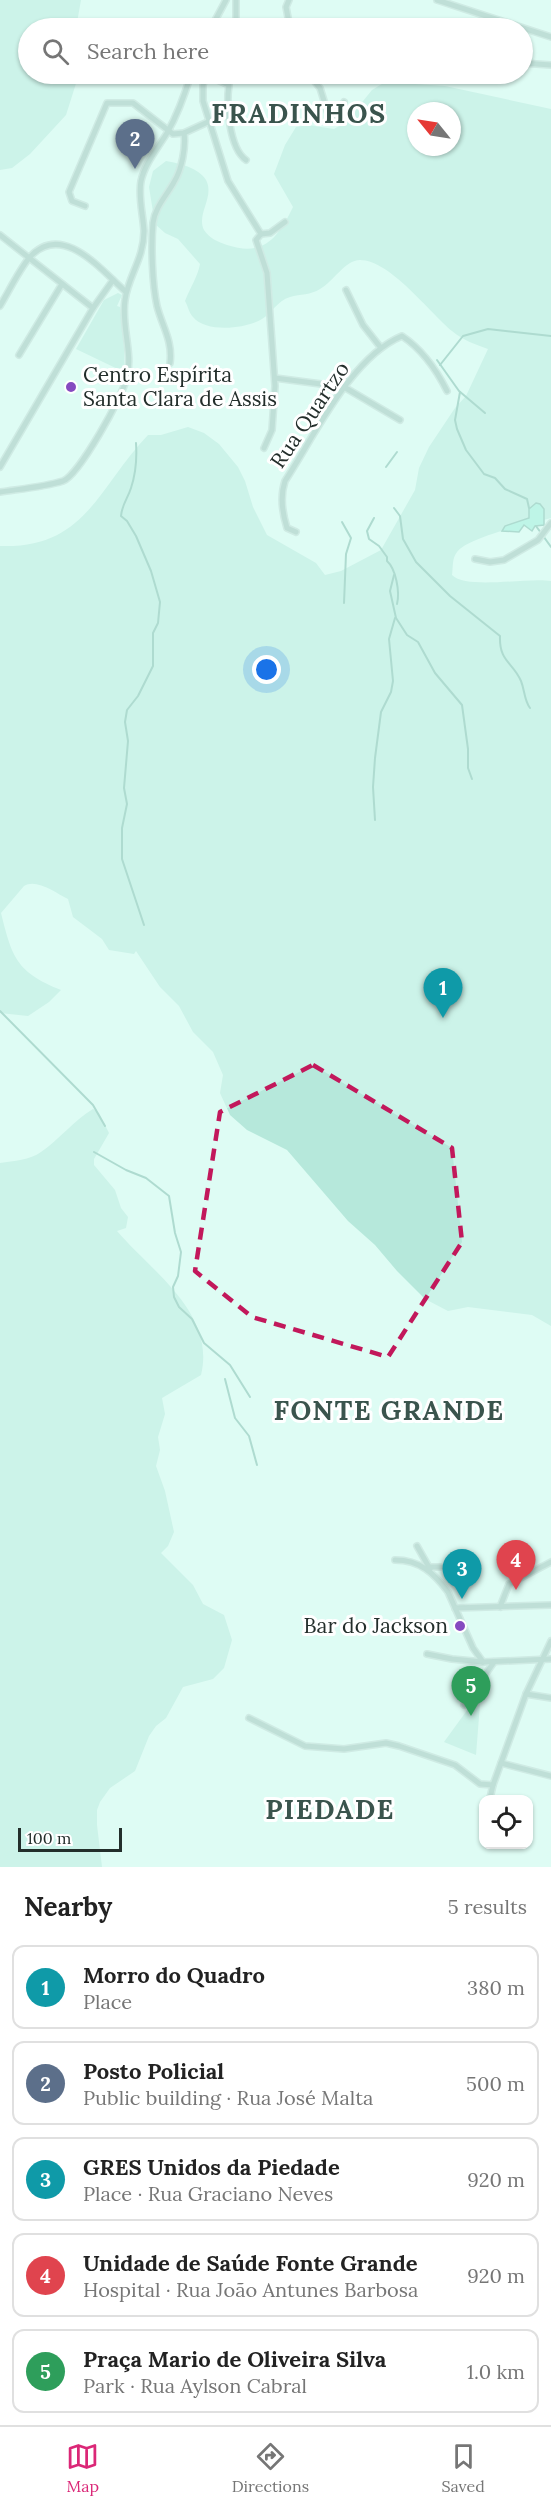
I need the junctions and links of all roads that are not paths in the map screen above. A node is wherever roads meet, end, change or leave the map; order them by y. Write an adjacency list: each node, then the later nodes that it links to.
1 (226, 0): 5 (street)
2 (236, 0): 6 (street)
3 (289, 0): 7 (street)
4 (437, 0): 8 (street)
5 (217, 18)
6 (236, 18)
7 (288, 18)
8 (492, 18)
9 (533, 31): 10 (street)
10 (551, 37)
11 (533, 64): 12 (street)
12 (551, 65)
13 (188, 84): 19 (street)
14 (202, 84): 18 (street)
15 (228, 84): 21 (street)
16 (317, 84): 17 (street)
17 (344, 102)
18 (210, 121): 20 (street); 24 (street)
19 (168, 132): 20 (street); 22 (street); 30 (street)
20 (184, 133): 35 (street)
21 (246, 160)
22 (85, 206)
23 (285, 222): 24 (street)
24 (261, 234): 36 (street)
25 (1, 237): 26 (street)
26 (30, 258): 27 (street); 28 (street); 31 (street)
27 (113, 280): 30 (street); 32 (street)
28 (63, 284): 32 (street); 34 (street)
29 (346, 290): 33 (street)
30 (126, 292): 42 (street)
31 (0, 306)
32 (93, 309): 41 (street)
33 (381, 348): 37 (street, Rua Quartzo); 38 (street)
34 (19, 355)
35 (170, 363)
36 (275, 378): 37 (street); 40 (street)
37 (344, 387): 39 (street); 44 (street, Rua Quartzo)
38 (447, 391)
39 (400, 420)
40 (264, 448)
41 (0, 468)
42 (0, 492)
43 (551, 523): 45 (street)
44 (296, 532)
45 (476, 559)
46 (417, 1546): 50 (street)
47 (395, 1560): 50 (street)
48 (551, 1562): 52 (street)
49 (440, 1566): 50 (street)
50 (430, 1569): 53 (street)
51 (551, 1605): 52 (street)
52 (500, 1607): 53 (street)
53 (455, 1608): 58 (street)
54 (551, 1641): 56 (street)
55 (427, 1654): 58 (street)
56 (542, 1659): 57 (street); 59 (street); 60 (street)
57 (551, 1659)
58 (483, 1662): 59 (street)
59 (494, 1662): 62 (street)
60 (526, 1694): 61 (street); 64 (street)
61 (551, 1698)
62 (464, 1705)
63 (249, 1718): 66 (street)
64 (501, 1763): 65 (street); 66 (street)
65 (551, 1776)
66 (490, 1785): 67 (street)
67 (490, 1795)

